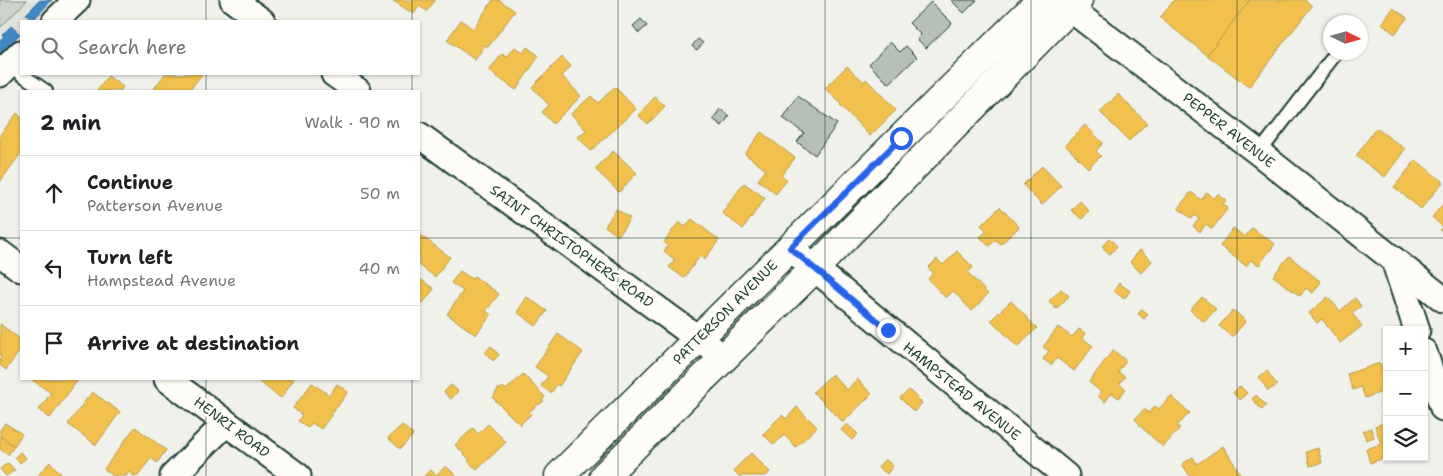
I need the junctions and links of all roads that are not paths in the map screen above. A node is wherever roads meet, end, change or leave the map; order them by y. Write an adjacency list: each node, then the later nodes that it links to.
1 (77, 0): 5 (street)
2 (233, 0): 6 (street)
3 (1041, 0): 14 (main road, PATTERSON AVENUE)
4 (1071, 3): 13 (street, PEPPER AVENUE); 18 (main road)
5 (56, 20)
6 (261, 20)
7 (1331, 60): 13 (lane)
8 (24, 75): 10 (lane)
9 (335, 75): 11 (street)
10 (45, 90)
11 (357, 90)
12 (420, 136): 21 (street, SAINT CHRISTOPHERS ROAD)
13 (1259, 153): 16 (street, PEPPER AVENUE)
14 (790, 248): 18 (street, HAMPSTEAD AVENUE); 21 (main road, PATTERSON AVENUE)
15 (0, 253): 17 (street)
16 (1394, 260): 19 (street, PEPPER AVENUE); 20 (street)
17 (20, 268)
18 (814, 269): 22 (main road); 31 (street, HAMPSTEAD AVENUE)
19 (1443, 299)
20 (1416, 326)
21 (699, 338): 22 (street, SAINT CHRISTOPHERS ROAD); 29 (main road, PATTERSON AVENUE)
22 (725, 358): 30 (main road)
23 (1428, 364): 25 (street)
24 (168, 380): 26 (street, HENRI ROAD)
25 (1443, 408)
26 (226, 423): 27 (street); 28 (street, HENRI ROAD)
27 (173, 476)
28 (298, 476)
29 (559, 476)
30 (604, 476)
31 (1066, 476)

